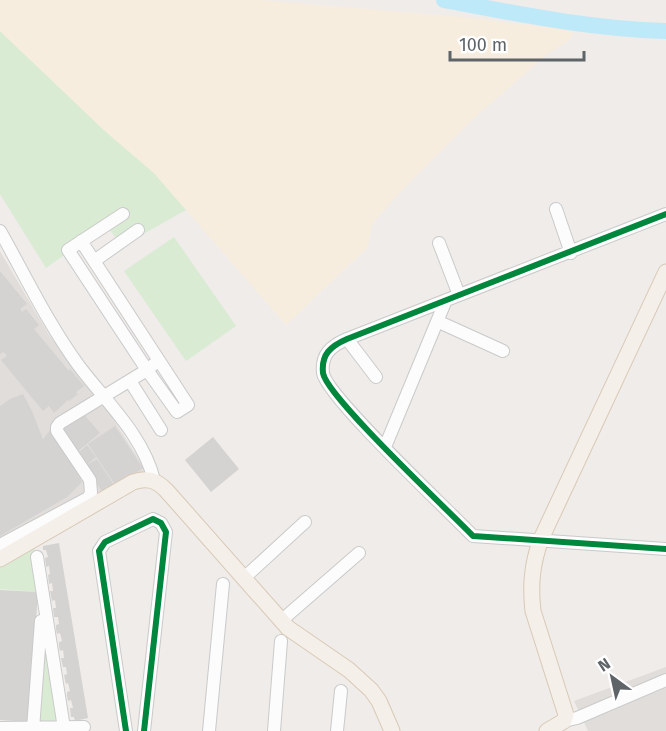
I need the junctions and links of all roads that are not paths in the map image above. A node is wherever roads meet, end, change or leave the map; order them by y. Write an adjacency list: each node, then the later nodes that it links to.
1 (556, 209): 8 (street)
2 (123, 214): 6 (street)
3 (666, 214): 8 (street)
4 (138, 230): 9 (street)
5 (0, 231): 22 (street)
6 (81, 241): 9 (street); 13 (street)
7 (439, 243): 12 (street)
8 (571, 253): 12 (street)
9 (94, 261): 11 (street)
10 (666, 272): 27 (main road)
11 (112, 288): 13 (street); 18 (street)
12 (459, 295): 14 (street)
13 (100, 297): 19 (street)
14 (446, 300): 15 (street); 16 (street)
15 (439, 322): 17 (street); 24 (street)
16 (347, 339): 20 (street); 24 (street)
17 (503, 351)
18 (159, 361): 19 (street); 19 (street)
19 (147, 370): 21 (street)
20 (376, 377)
21 (130, 381): 22 (street); 23 (street)
22 (105, 396): 25 (street); 28 (street)
23 (161, 430)
24 (385, 447): 27 (street)
25 (154, 480): 32 (main road); 33 (main road)
26 (305, 522): 33 (street)
27 (541, 540): 29 (street); 40 (main road)
28 (0, 545)
29 (666, 549)
30 (359, 553): 36 (street)
31 (37, 557): 35 (street)
32 (0, 559)
33 (244, 578): 36 (main road)
34 (223, 584): 47 (street)
35 (42, 599): 43 (street); 44 (street)
36 (282, 620): 50 (main road)
37 (281, 641): 48 (street)
38 (666, 682): 40 (street)
39 (341, 691): 49 (street)
40 (564, 721): 51 (main road)
41 (84, 727): 43 (street)
42 (0, 728): 44 (street)
43 (64, 728): 44 (street)
44 (33, 729)
45 (126, 731): 46 (street)
46 (144, 731)
47 (209, 731)
48 (274, 731)
49 (337, 731)
50 (392, 731)
51 (547, 731)

